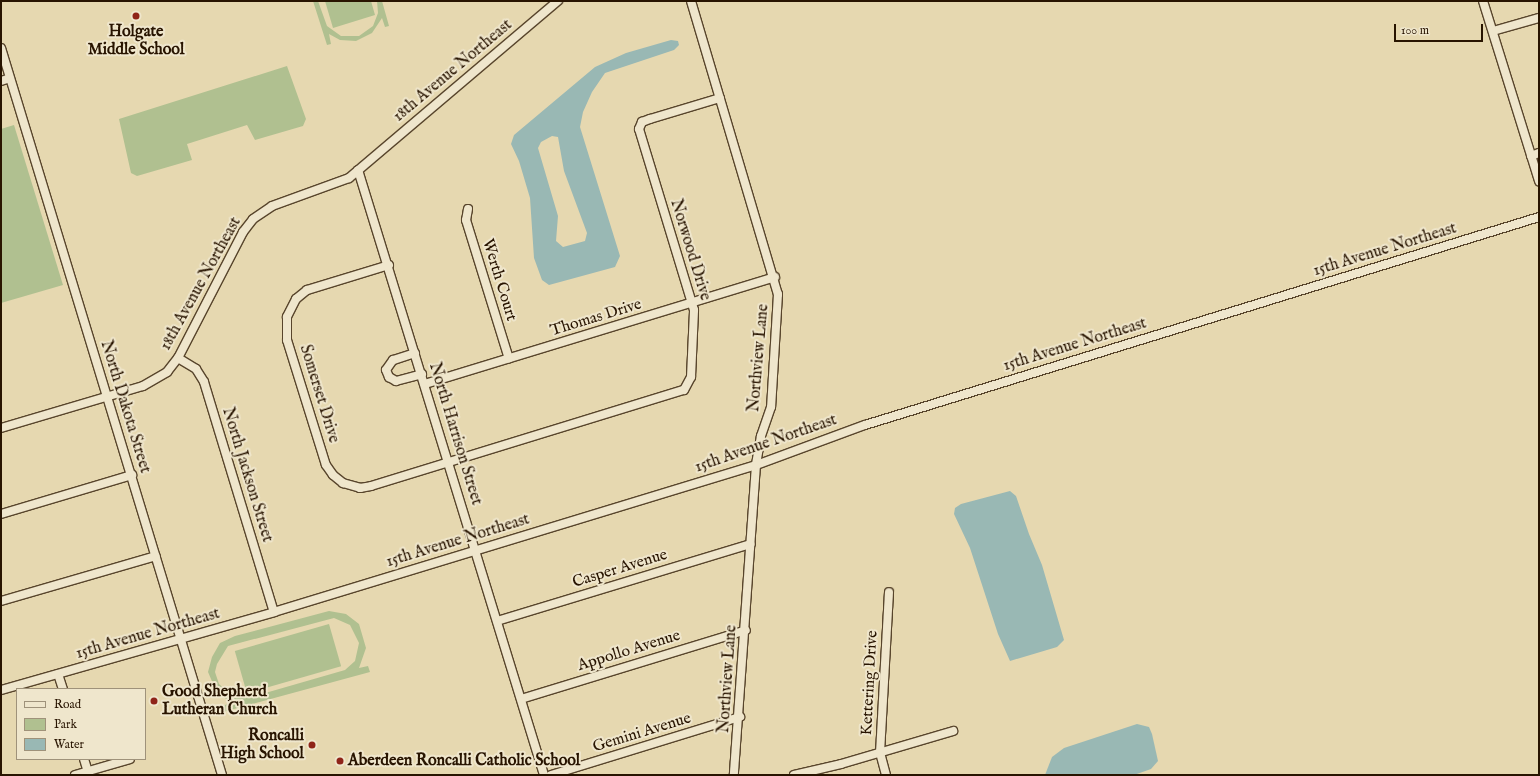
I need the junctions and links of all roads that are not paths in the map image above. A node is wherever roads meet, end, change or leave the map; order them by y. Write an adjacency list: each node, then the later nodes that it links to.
1 (558, 1): 11 (street, 18th Avenue Northeast)
2 (690, 1): 9 (street, Northview Lane)
3 (1484, 1): 5 (street)
4 (1539, 18): 5 (street)
5 (1493, 32): 10 (street)
6 (1, 48): 7 (street, North Dakota Street)
7 (10, 78): 8 (street); 23 (street, North Dakota Street)
8 (1, 81)
9 (720, 98): 16 (street, Northview Lane); 17 (street, Norwood Drive)
10 (1535, 154): 12 (street)
11 (358, 170): 15 (street, North Harrison Street); 19 (street, 18th Avenue Northeast)
12 (1539, 181)
13 (468, 208): 20 (street, Werth Court)
14 (1539, 217): 26 (street, 15th Avenue Northeast)
15 (389, 265): 18 (street, North Harrison Street); 25 (street, Somerset Drive)
16 (775, 277): 17 (street, Thomas Drive); 26 (street, Northview Lane)
17 (692, 303): 20 (street, Thomas Drive); 25 (street, Norwood Drive)
18 (415, 353): 21 (street, North Harrison Street); 21 (street)
19 (178, 358): 23 (street, 18th Avenue Northeast); 34 (street, North Jackson Street)
20 (509, 359): 22 (street, Thomas Drive)
21 (422, 374): 22 (street, North Harrison Street)
22 (425, 384): 25 (street, North Harrison Street)
23 (107, 397): 24 (street, 18th Avenue Northeast); 27 (street, North Dakota Street)
24 (1, 428)
25 (449, 463): 30 (street, North Harrison Street)
26 (756, 465): 29 (street, Northview Lane); 30 (street, 15th Avenue Northeast)
27 (132, 475): 28 (street); 31 (street, North Dakota Street)
28 (1, 514)
29 (751, 544): 35 (street, Casper Avenue); 36 (street, Northview Lane)
30 (476, 550): 34 (street, 15th Avenue Northeast); 35 (street, North Harrison Street)
31 (156, 556): 33 (street); 37 (street, North Dakota Street)
32 (889, 592): 44 (street, Kettering Drive)
33 (1, 601)
34 (274, 612): 37 (street, 15th Avenue Northeast)
35 (497, 621): 41 (street, North Harrison Street)
36 (746, 630): 41 (street, Appollo Avenue); 42 (street, Northview Lane)
37 (181, 639): 38 (street, 15th Avenue Northeast); 49 (street, North Dakota Street)
38 (58, 674): 39 (street); 40 (street, 15th Avenue Northeast)
39 (63, 688)
40 (1, 690)
41 (521, 699): 50 (street, North Harrison Street)
42 (740, 717): 51 (street, Gemini Avenue); 52 (street, Northview Lane)
43 (953, 731): 44 (street)
44 (880, 754): 53 (street); 54 (street, Kettering Drive)
45 (84, 760): 47 (street)
46 (127, 760): 47 (street)
47 (88, 773): 48 (street)
48 (75, 775)
49 (222, 775)
50 (544, 775)
51 (551, 775)
52 (734, 775)
53 (794, 775)
54 (886, 775)

